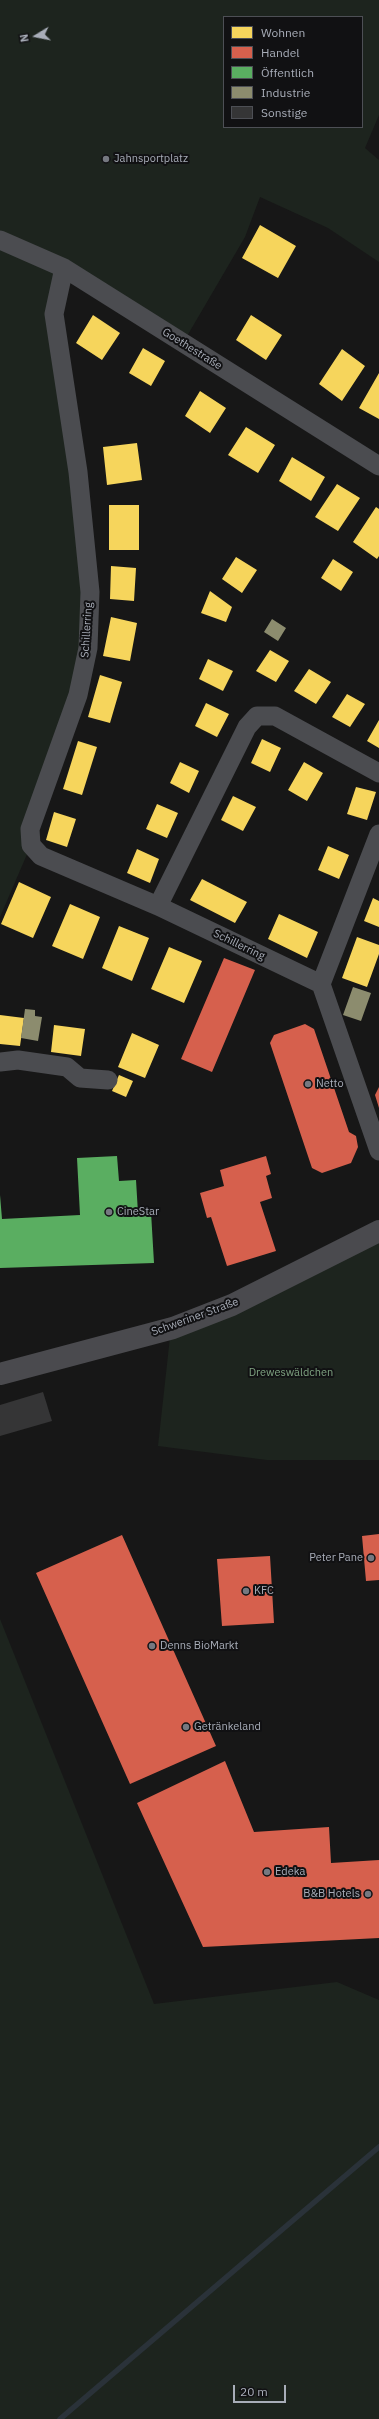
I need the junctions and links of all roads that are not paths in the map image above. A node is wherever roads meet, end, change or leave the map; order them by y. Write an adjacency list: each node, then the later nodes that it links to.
1 (0, 240): 2 (street, Goethestraße)
2 (64, 268): 3 (street, Goethestraße); 6 (street, Schillerring)
3 (379, 466)
4 (379, 773): 6 (street)
5 (379, 834): 7 (street)
6 (158, 906): 7 (street, Schillerring)
7 (321, 984): 10 (street)
8 (0, 1062): 9 (street)
9 (108, 1080)
10 (379, 1150)
11 (379, 1231): 12 (main road, Schweriner Straße)
12 (0, 1374)

